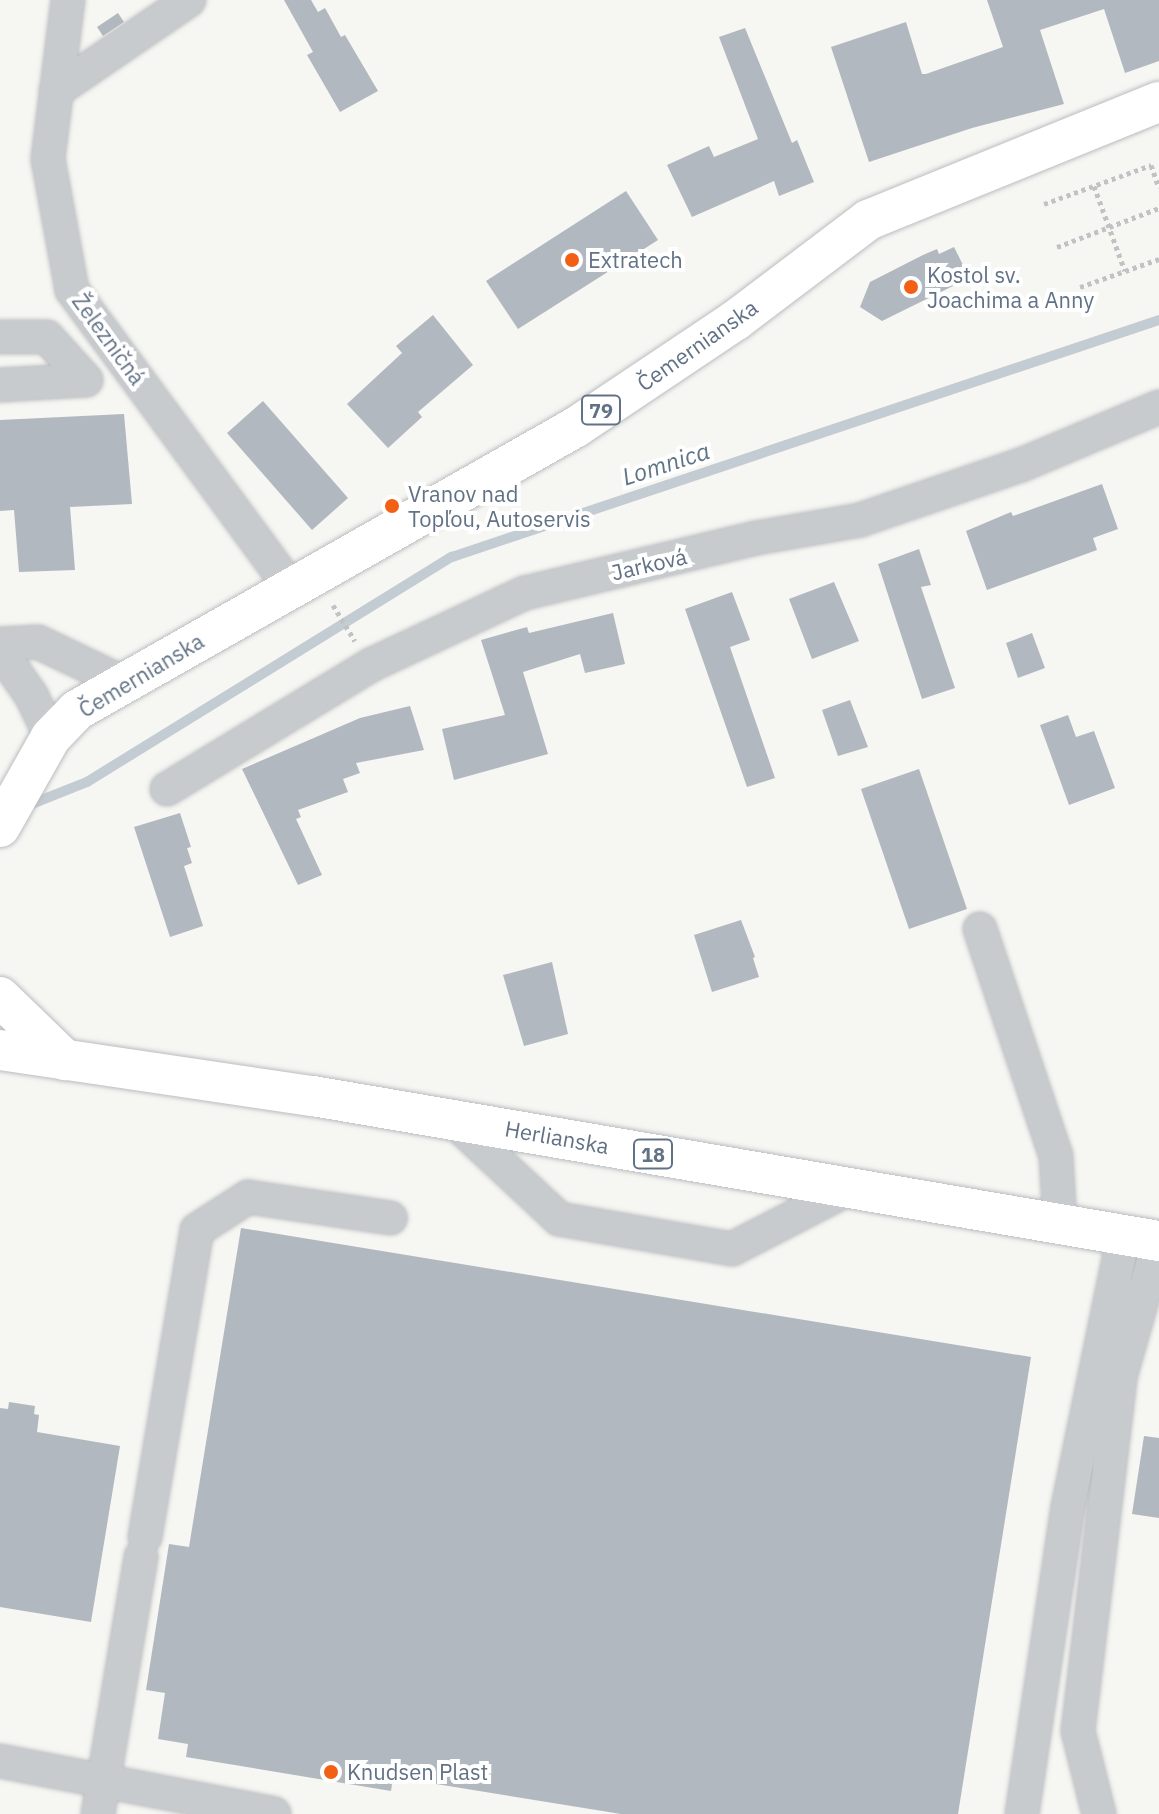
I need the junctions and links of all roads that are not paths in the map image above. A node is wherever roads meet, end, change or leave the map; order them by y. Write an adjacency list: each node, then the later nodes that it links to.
1 (68, 0): 3 (street, Železničná)
2 (189, 0): 3 (street)
3 (56, 91): 8 (street, Železničná)
4 (1159, 102): 8 (main road, Čemernianska / 79)
5 (0, 337): 6 (street)
6 (0, 385)
7 (1159, 407): 13 (street, Jarková)
8 (290, 587): 11 (main road, Čemernianska / 79)
9 (0, 644): 11 (street)
10 (0, 660): 12 (street)
11 (124, 683): 12 (main road, Čemernianska / 79)
12 (51, 737): 14 (main road, Čemernianska / 79)
13 (167, 789)
14 (0, 827)
15 (980, 929): 22 (street)
16 (0, 997): 18 (main road)
17 (0, 1050): 18 (main road, Herlianska / 18)
18 (65, 1060): 19 (main road, Herlianska / 18)
19 (453, 1120): 20 (main road, Herlianska / 18); 20 (street)
20 (852, 1187): 22 (main road, Herlianska / 18)
21 (390, 1218): 26 (street)
22 (1060, 1223): 23 (main road, Herlianska / 18)
23 (1147, 1239): 24 (street); 28 (street)
24 (1148, 1318): 29 (street)
25 (0, 1761): 26 (street)
26 (100, 1799): 27 (street)
27 (274, 1814)
28 (1022, 1814)
29 (1099, 1814)

